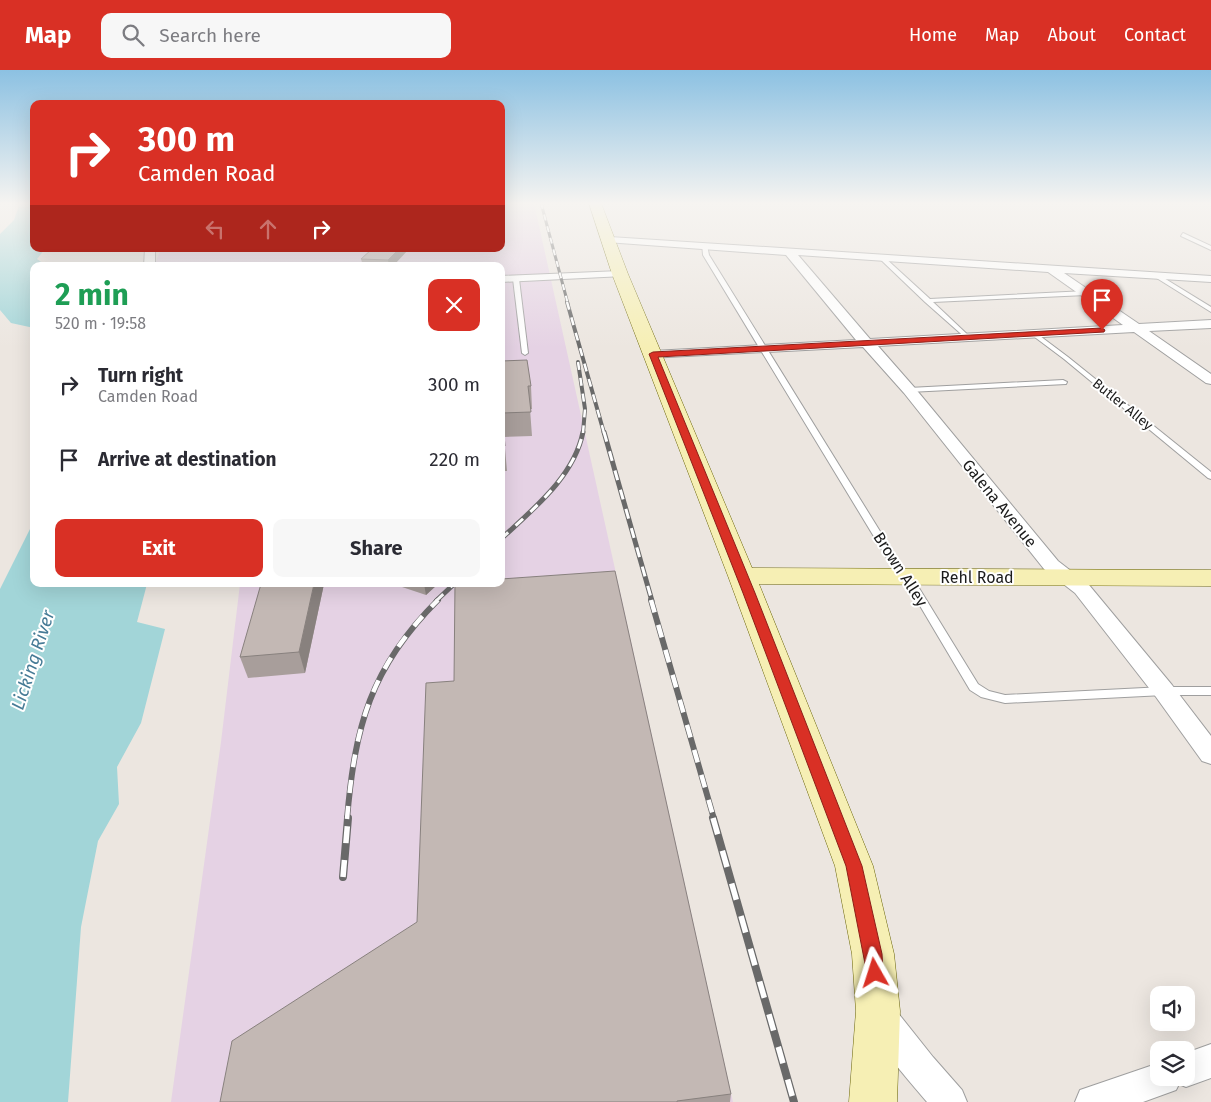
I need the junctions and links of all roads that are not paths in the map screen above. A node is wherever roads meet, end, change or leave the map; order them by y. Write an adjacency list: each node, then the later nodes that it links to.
1 (613, 251): 7 (street)
2 (705, 251): 20 (lane, Brown Alley)
3 (789, 251): 19 (street, Galena Avenue)
4 (791, 251): 5 (street)
5 (881, 257): 6 (street); 13 (lane)
6 (1051, 270): 8 (street); 12 (street)
7 (620, 274): 9 (street); 22 (street)
8 (1158, 276): 10 (street); 14 (lane)
9 (516, 279): 11 (street); 21 (lane)
10 (1211, 279)
11 (505, 280)
12 (1086, 293): 13 (lane); 16 (street)
13 (927, 301): 18 (lane)
14 (1211, 310)
15 (1211, 324): 16 (street)
16 (1136, 328): 17 (street); 23 (street)
17 (1034, 334): 18 (street); 26 (lane, Butler Alley)
18 (968, 338): 19 (street)
19 (867, 343): 20 (street); 25 (street, Galena Avenue)
20 (764, 349): 22 (street); 28 (lane, Brown Alley)
21 (525, 353)
22 (653, 354): 27 (street)
23 (1211, 380)
24 (1063, 382): 25 (lane)
25 (909, 390): 29 (street, Galena Avenue)
26 (1211, 476)
27 (742, 576): 28 (street, Rehl Road); 34 (street)
28 (906, 577): 29 (street, Rehl Road); 31 (lane, Brown Alley)
29 (1067, 577): 30 (street, Rehl Road); 31 (street, Galena Avenue)
30 (1211, 578)
31 (1164, 691): 32 (lane, Brown Alley); 33 (street, Galena Avenue)
32 (1211, 691)
33 (1211, 754)
34 (878, 1011): 38 (street); 39 (street)
35 (1211, 1061): 36 (street)
36 (1195, 1067)
37 (1150, 1083): 40 (street)
38 (872, 1102)
39 (950, 1102)
40 (1092, 1102)

